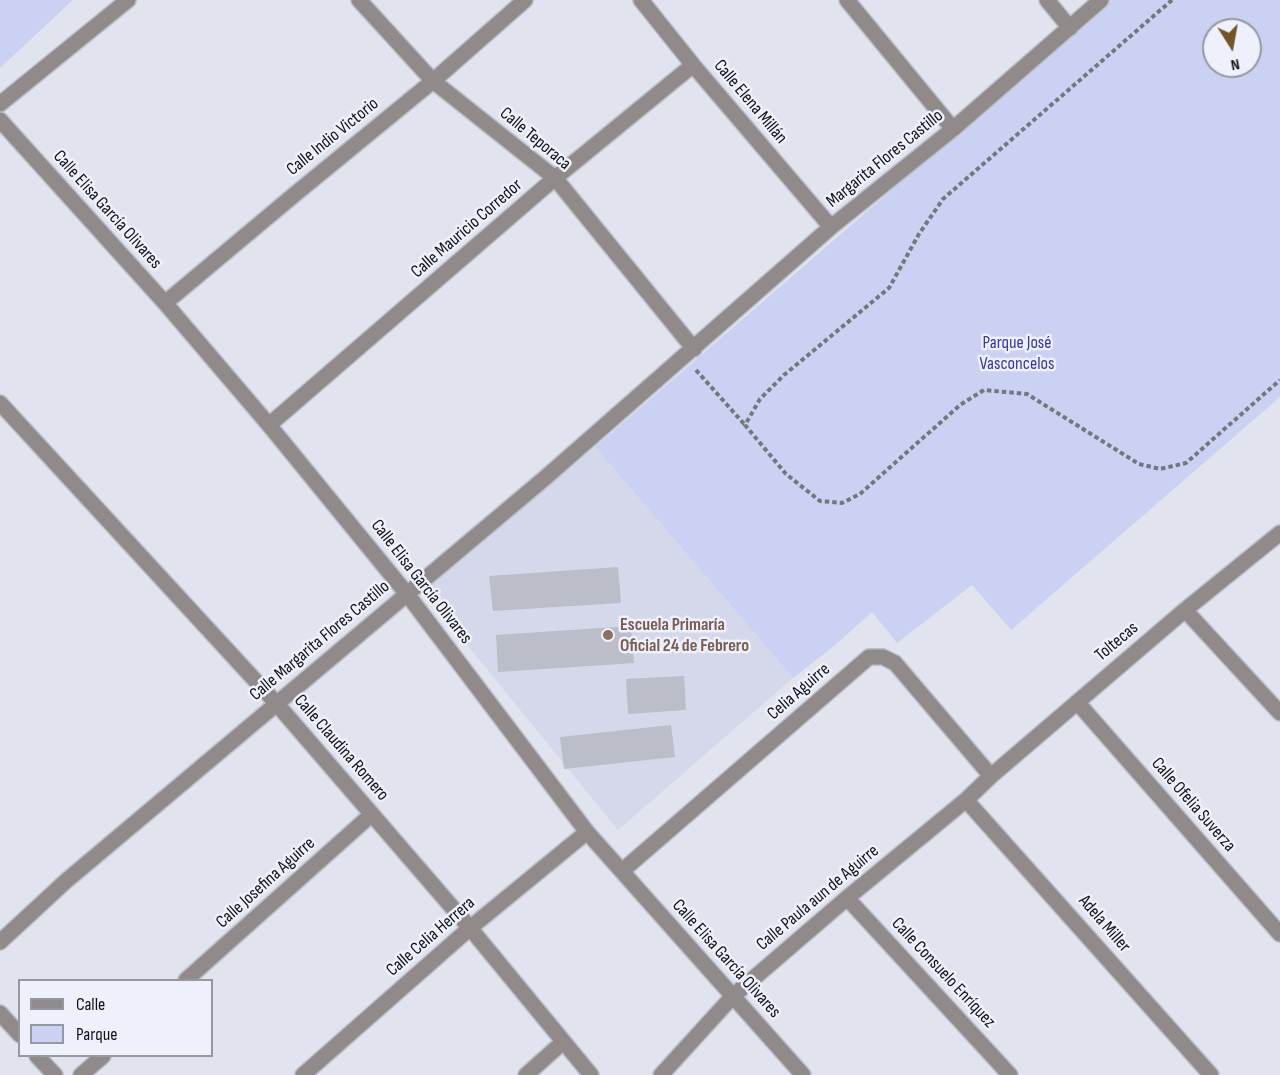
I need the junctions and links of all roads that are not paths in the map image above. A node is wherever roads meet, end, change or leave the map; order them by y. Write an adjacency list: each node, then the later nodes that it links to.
1 (128, 0): 11 (street)
2 (359, 0): 10 (street, Calle Teporaca)
3 (525, 0): 10 (street, Calle Indio Victorio)
4 (641, 0): 9 (street, Calle Elena Millán)
5 (847, 0): 13 (street)
6 (1047, 0): 8 (street)
7 (1101, 0): 8 (street, Margarita Flores Castillo)
8 (1070, 28): 13 (street, Margarita Flores Castillo)
9 (693, 65): 14 (street, Calle Mauricio Corredor); 15 (street, Calle Elena Millán)
10 (433, 81): 14 (street, Calle Teporaca); 16 (street, Calle Indio Victorio)
11 (0, 104)
12 (0, 120): 16 (street, Calle Elisa García Olivares)
13 (953, 129): 15 (street, Margarita Flores Castillo)
14 (555, 178): 17 (street, Calle Teporaca); 19 (street, Calle Mauricio Corredor)
15 (831, 227): 17 (street, Margarita Flores Castillo)
16 (165, 303): 19 (street, Calle Elisa García Olivares)
17 (689, 353): 21 (street, Calle Margarita Flores Castillo)
18 (0, 403): 23 (street, Calle Claudina Romero)
19 (269, 426): 21 (street, Calle Elisa García Olivares)
20 (1280, 533): 22 (street, Toltecas)
21 (407, 594): 23 (street, Calle Margarita Flores Castillo); 29 (street, Calle Elisa García Olivares)
22 (1185, 610): 24 (street, Toltecas); 25 (street)
23 (276, 702): 28 (street, Calle Claudina Romero); 34 (street, Calle Margarita Flores Castillo)
24 (1077, 702): 26 (street, Toltecas); 33 (street, Calle Ofelia Suverza)
25 (1280, 713)
26 (986, 780): 27 (street, Calle Paula aun de Aguirre); 30 (street, Celia Aguirre)
27 (966, 800): 31 (street, Calle Paula aun de Aguirre); 50 (street, Adela Miller)
28 (372, 814): 32 (street, Calle Claudina Romero); 35 (street, Calle Josefina Aguirre)
29 (587, 832): 30 (street, Calle Elisa García Olivares); 32 (street, Calle Celia Herrera)
30 (622, 871): 36 (street, Calle Elisa García Olivares)
31 (847, 898): 36 (street, Calle Paula aun de Aguirre); 49 (street, Calle Consuelo Enríquez)
32 (470, 928): 39 (street, Calle Claudina Romero); 44 (street, Calle Celia Herrera)
33 (1280, 934)
34 (0, 942)
35 (188, 979)
36 (733, 996): 47 (street, Calle Paula aun de Aguirre); 48 (street, Calle Elisa García Olivares)
37 (0, 1013): 38 (street)
38 (18, 1033)
39 (563, 1042): 45 (street); 46 (street, Calle Claudina Romero)
40 (38, 1057): 42 (street)
41 (102, 1057): 43 (street)
42 (55, 1075)
43 (81, 1075)
44 (303, 1075)
45 (526, 1075)
46 (591, 1075)
47 (661, 1075)
48 (803, 1075)
49 (1010, 1075)
50 (1211, 1075)

